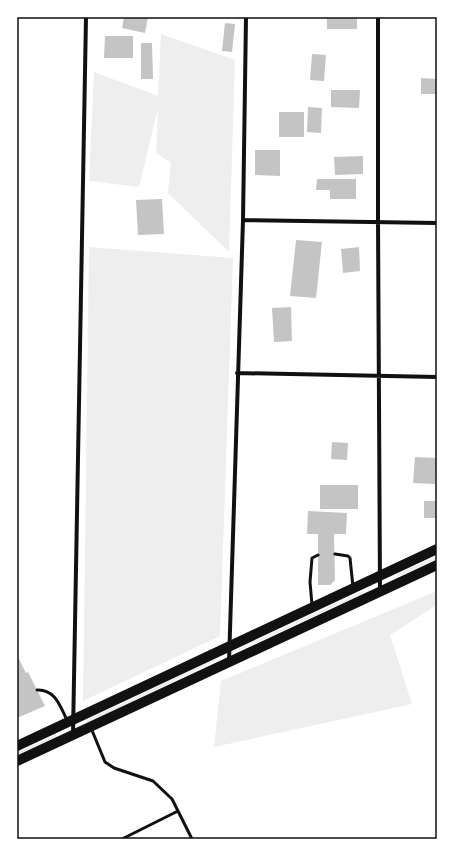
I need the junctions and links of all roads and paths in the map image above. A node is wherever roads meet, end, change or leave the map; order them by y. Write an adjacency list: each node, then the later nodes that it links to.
1 (86, 17): 21 (street)
2 (246, 17): 4 (street)
3 (378, 17): 5 (street)
4 (243, 220): 5 (street); 7 (street)
5 (378, 222): 6 (street); 8 (street)
6 (437, 223)
7 (237, 373): 8 (street); 18 (street)
8 (379, 376): 9 (street); 14 (street)
9 (437, 377)
10 (437, 549): 14 (main road)
11 (335, 554): 15 (lane)
12 (318, 555): 17 (lane)
13 (437, 565): 16 (main road)
14 (380, 576): 15 (main road); 16 (street)
15 (353, 589): 17 (main road)
16 (380, 593): 19 (main road)
17 (312, 608): 18 (main road)
18 (228, 646): 19 (street); 21 (main road)
19 (229, 662): 22 (main road)
20 (37, 690): 21 (lane)
21 (70, 722): 23 (street); 24 (main road)
22 (91, 728): 23 (main road); 26 (lane)
23 (73, 736): 25 (main road)
24 (17, 746)
25 (17, 761)
26 (178, 811): 27 (lane); 28 (lane)
27 (122, 839)
28 (192, 839)

